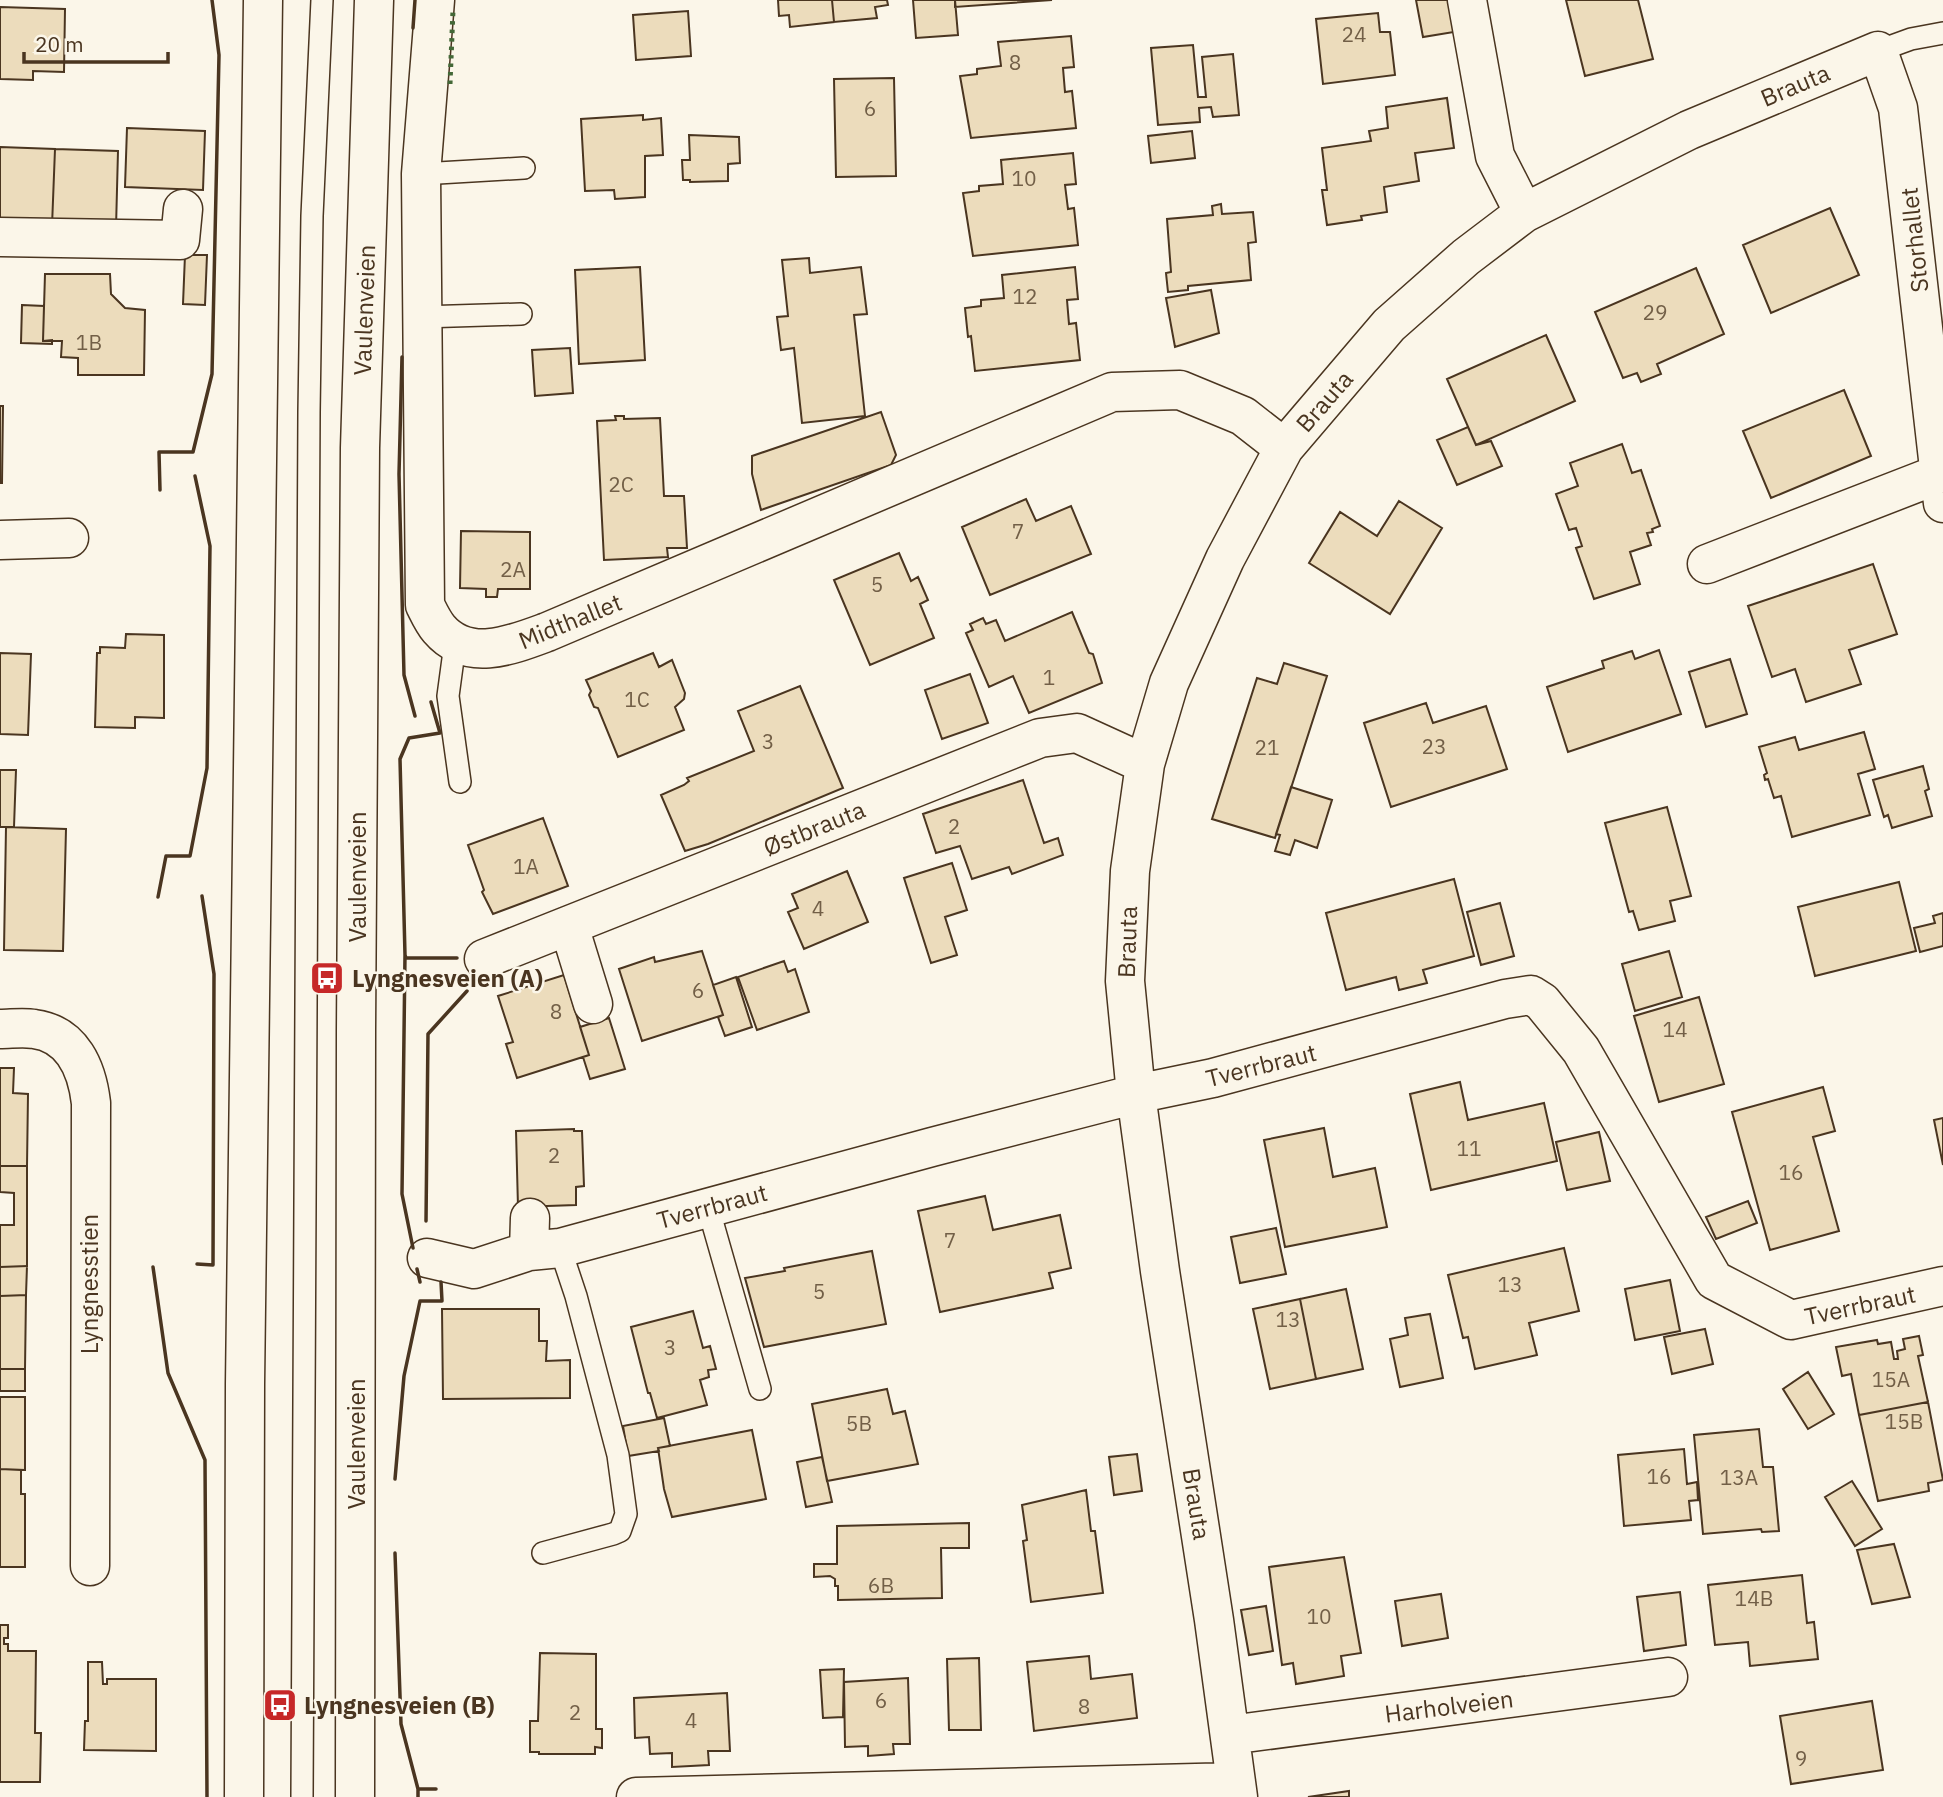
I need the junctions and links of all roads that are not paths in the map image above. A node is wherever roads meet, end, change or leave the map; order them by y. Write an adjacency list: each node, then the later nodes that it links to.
1 (263, 0): 38 (street)
2 (322, 0): 39 (lane)
3 (374, 0): 40 (street, Vaulenveien)
4 (435, 0): 9 (street)
5 (1467, 0): 11 (street)
6 (1943, 33): 7 (lane)
7 (1878, 51): 11 (street, Brauta); 16 (street, Storhallet)
8 (524, 168): 9 (lane)
9 (421, 174): 14 (street)
10 (183, 209): 12 (street)
11 (1524, 213): 15 (street, Brauta)
12 (0, 236)
13 (521, 314): 14 (lane)
14 (421, 317): 20 (street)
15 (1284, 448): 20 (street, Midthallet); 21 (street, Brauta)
16 (1941, 488): 19 (street, Storhallet)
17 (69, 538): 18 (street)
18 (0, 540)
19 (1707, 564)
20 (455, 644): 22 (lane)
21 (1145, 764): 23 (street, Østbrauta); 27 (street, Brauta)
22 (460, 782)
23 (569, 926): 24 (street, Østbrauta); 25 (street)
24 (484, 959)
25 (593, 1003)
26 (18, 1029): 34 (street, Lyngnesstien)
27 (1136, 1094): 28 (street, Tverrbraut); 31 (street, Tverrbraut); 36 (street, Brauta)
28 (708, 1207): 29 (street, Tverrbraut); 32 (lane)
29 (540, 1239): 30 (street, Tverrbraut); 33 (lane)
30 (427, 1258)
31 (1943, 1286)
32 (761, 1389)
33 (543, 1553)
34 (90, 1566)
35 (1668, 1677): 36 (street, Harholveien)
36 (1230, 1735): 37 (street, Brauta)
37 (1237, 1790): 41 (street)
38 (244, 1797)
39 (302, 1797)
40 (355, 1797)
41 (636, 1797)

